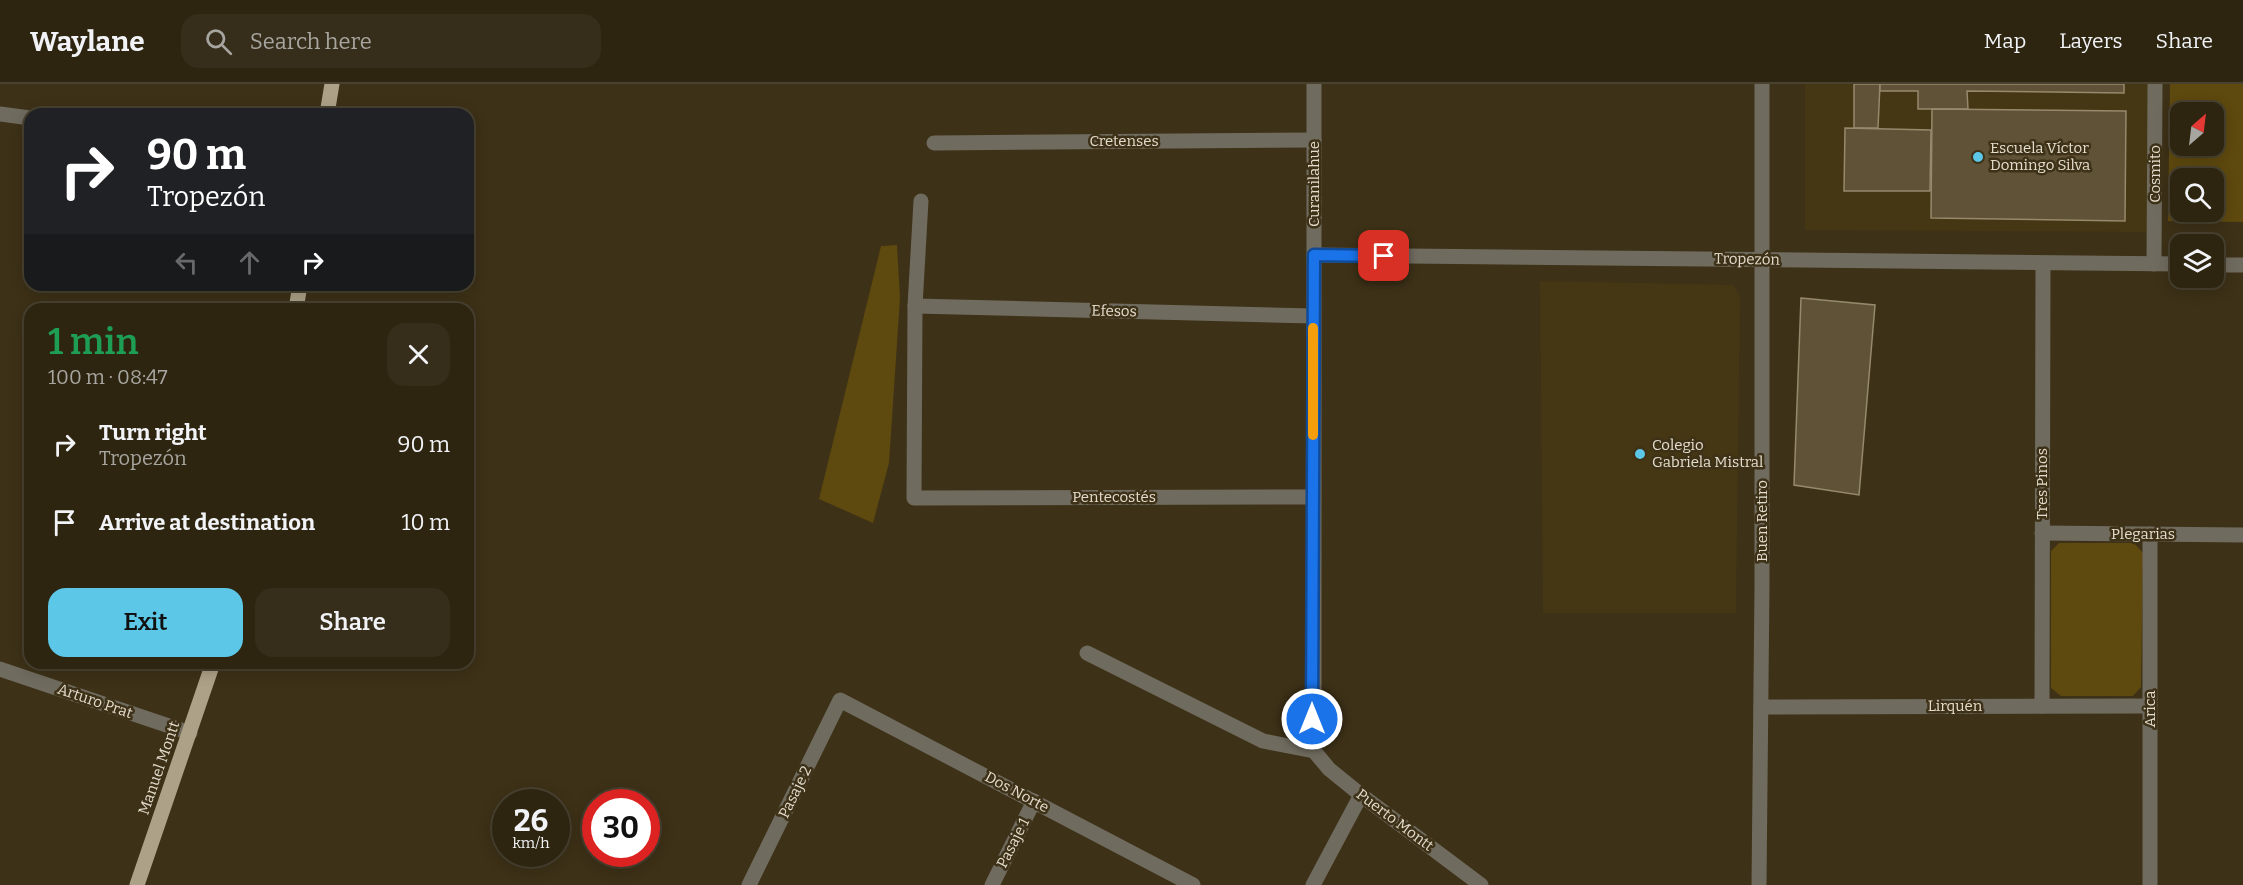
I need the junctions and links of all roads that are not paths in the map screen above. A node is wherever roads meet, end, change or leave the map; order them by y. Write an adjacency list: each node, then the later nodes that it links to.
1 (332, 84): 5 (main road)
2 (1314, 84): 8 (street, Curanilahue)
3 (1762, 84): 12 (street, Buen Retiro)
4 (2155, 84): 14 (street, Cosmito)
5 (328, 108)
6 (0, 114): 7 (street)
7 (24, 117)
8 (1314, 140): 9 (street, Cretenses); 11 (street, Curanilahue)
9 (934, 142)
10 (921, 201): 18 (street)
11 (1314, 255): 12 (street, Tropezón); 19 (street, Curanilahue)
12 (1762, 260): 13 (street, Tropezón); 30 (street, Buen Retiro)
13 (2043, 263): 14 (street, Tropezón); 21 (street, Tres Pinos)
14 (2154, 264): 15 (street, Tropezón)
15 (2170, 264)
16 (2224, 265): 17 (street)
17 (2243, 265)
18 (915, 306): 19 (street, Efesos); 20 (street, Pentecostés)
19 (1313, 316): 20 (street, Curanilahue)
20 (1313, 497): 32 (street, Curanilahue)
21 (2042, 533): 22 (street, Plegarias); 29 (street, Tres Pinos)
22 (2150, 534): 23 (street, Plegarias); 28 (street, Arica)
23 (2243, 535)
24 (1087, 653): 32 (street)
25 (0, 669): 31 (street, Arturo Prat)
26 (211, 669): 31 (main road, Manuel Montt)
27 (840, 700): 34 (street, Dos Norte); 36 (street, Pasaje 2)
28 (2150, 705): 29 (street, Lirquén); 42 (street, Arica)
29 (2042, 706): 30 (street, Lirquén)
30 (1761, 707): 41 (street, Buen Retiro)
31 (190, 733): 35 (main road, Manuel Montt)
32 (1314, 751): 33 (street, Puerto Montt)
33 (1362, 795): 39 (street); 40 (street, Puerto Montt)
34 (1034, 801): 37 (street, Pasaje 1); 38 (street, Dos Norte)
35 (137, 885)
36 (749, 885)
37 (992, 885)
38 (1193, 885)
39 (1313, 885)
40 (1481, 885)
41 (1759, 885)
42 (2150, 885)

